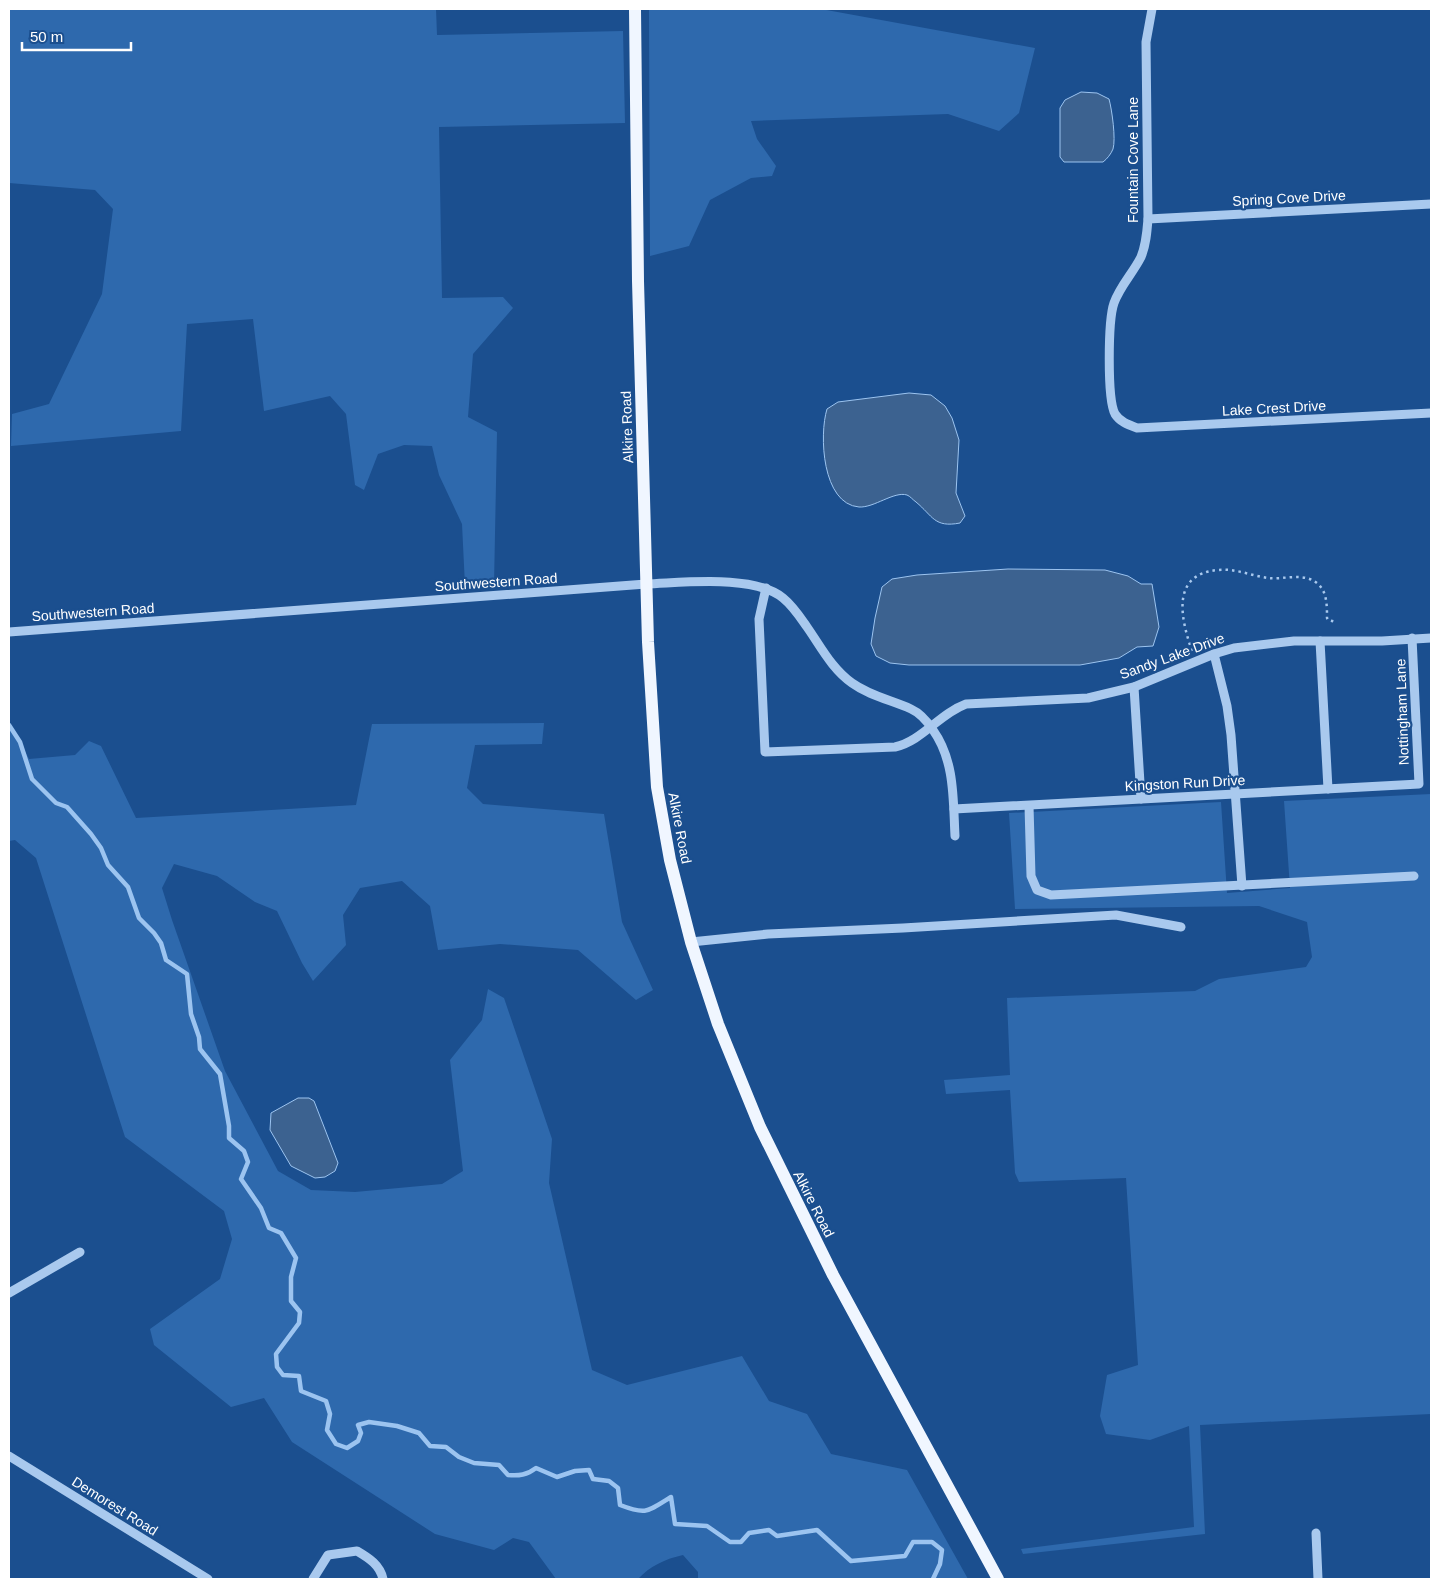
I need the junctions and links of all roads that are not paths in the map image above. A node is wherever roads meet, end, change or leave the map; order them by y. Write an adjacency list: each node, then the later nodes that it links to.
1 (635, 9): 7 (main road, Alkire Road)
2 (1152, 9): 4 (street, Fountain Cove Lane)
3 (1431, 204): 4 (street, Spring Cove Drive)
4 (1148, 219): 6 (street, Fountain Cove Lane)
5 (1431, 413): 6 (street, Lake Crest Drive)
6 (1121, 420)
7 (646, 584): 8 (street, Southwestern Road); 9 (street, Southwestern Road); 26 (main road, Alkire Road)
8 (766, 588): 15 (street, Southwestern Road); 15 (street, Sandy Lake Drive)
9 (9, 632)
10 (1412, 638): 11 (street, Sandy Lake Drive); 12 (street, Sandy Lake Drive); 16 (street, Nottingham Lane)
11 (1431, 638)
12 (1320, 641): 13 (street, Sandy Lake Drive); 17 (street)
13 (1214, 654): 14 (street, Sandy Lake Drive); 18 (street)
14 (1134, 687): 15 (street, Sandy Lake Drive); 19 (street)
15 (930, 726): 21 (street, Southwestern Road)
16 (1418, 784): 17 (street, Kingston Run Drive)
17 (1328, 789): 18 (street, Kingston Run Drive)
18 (1235, 794): 19 (street, Kingston Run Drive); 24 (street)
19 (1141, 800): 20 (street, Kingston Run Drive)
20 (1029, 806): 21 (street, Kingston Run Drive); 24 (street)
21 (954, 809): 22 (street, Southwestern Road)
22 (955, 836)
23 (1414, 876): 24 (street)
24 (1242, 886)
25 (1181, 927): 26 (street)
26 (691, 942): 34 (main road, Alkire Road)
27 (80, 1252): 28 (street)
28 (9, 1293)
29 (9, 1456): 31 (street, Demorest Road)
30 (1316, 1533): 35 (street)
31 (208, 1579)
32 (313, 1579): 33 (street)
33 (383, 1579)
34 (998, 1579)
35 (1318, 1579)

